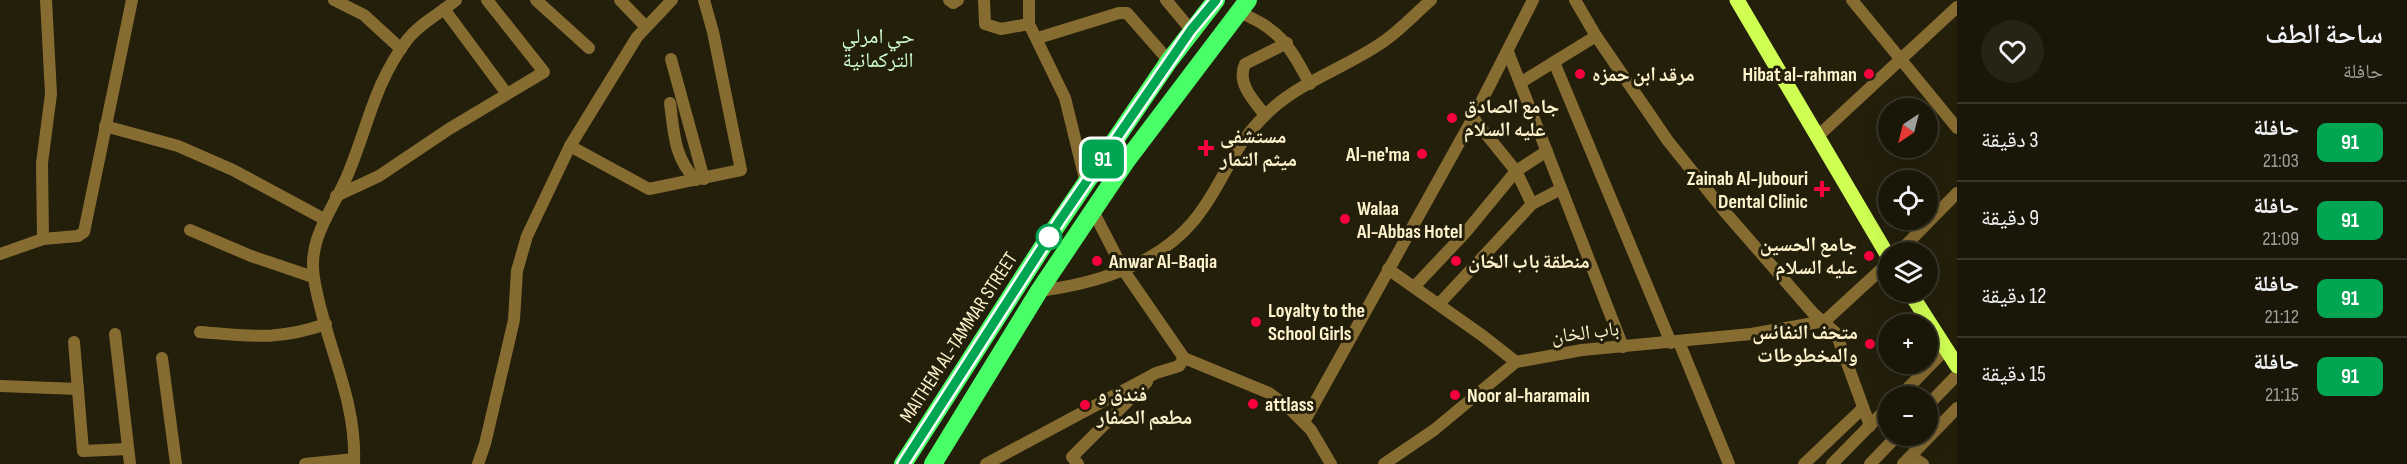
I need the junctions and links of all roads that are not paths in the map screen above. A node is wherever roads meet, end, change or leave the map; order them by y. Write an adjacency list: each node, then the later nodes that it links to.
1 (46, 0): 62 (street)
2 (132, 0): 44 (street)
3 (334, 0): 31 (street)
4 (456, 0): 23 (street)
5 (488, 0): 39 (street)
6 (536, 0): 30 (street)
7 (620, 0): 25 (street)
8 (672, 0): 25 (street)
9 (704, 0): 53 (street)
10 (949, 0): 11 (street)
11 (958, 0)
12 (984, 0): 24 (street)
13 (1029, 0): 24 (street)
14 (1166, 0): 26 (street)
15 (1216, 0): 26 (highway, MAITHEM AL-TAMMAR STREET)
16 (1431, 0): 38 (street)
17 (1533, 0): 32 (street)
18 (1575, 0): 27 (street)
19 (1737, 0): 47 (main road)
20 (1852, 0): 34 (street)
21 (1243, 6): 29 (street); 46 (highway)
22 (1957, 7): 34 (street)
23 (444, 9): 31 (street); 39 (street)
24 (1029, 24): 28 (street)
25 (645, 26): 48 (street)
26 (1191, 30): 35 (highway, MAITHEM AL-TAMMAR STREET)
27 (1596, 36): 36 (street); 74 (street)
28 (1038, 38): 35 (street); 54 (street)
29 (1287, 43): 38 (street); 41 (street)
30 (589, 48)
31 (400, 49): 57 (street)
32 (1508, 52): 37 (street); 42 (street)
33 (671, 59): 53 (street)
34 (1901, 60): 45 (street); 47 (street)
35 (1169, 61): 43 (highway, MAITHEM AL-TAMMAR STREET)
36 (1554, 62): 37 (street); 79 (street)
37 (1520, 83): 50 (street)
38 (1310, 84): 41 (street)
39 (507, 94): 57 (street)
40 (670, 103): 53 (street)
41 (1265, 115): 67 (street)
42 (1473, 118): 52 (street); 66 (street)
43 (1127, 122): 46 (highway); 49 (highway, MAITHEM AL-TAMMAR STREET)
44 (105, 126): 60 (street); 62 (street)
45 (1957, 128)
46 (1145, 134): 51 (highway)
47 (1818, 136): 63 (main road)
48 (570, 146): 53 (street); 109 (street)
49 (1112, 146): 51 (highway); 54 (highway, MAITHEM AL-TAMMAR STREET)
50 (1547, 151): 52 (street); 55 (street)
51 (1127, 160): 59 (highway)
52 (1516, 171): 58 (street); 70 (street)
53 (700, 179)
54 (1086, 183): 92 (highway, MAITHEM AL-TAMMAR STREET)
55 (1561, 189): 58 (street); 80 (street)
56 (1957, 193): 64 (street)
57 (336, 196): 60 (street)
58 (1533, 204): 73 (street)
59 (1093, 211): 67 (street); 71 (highway)
60 (324, 219): 69 (street)
61 (190, 230): 69 (street)
62 (43, 239): 65 (street)
63 (1880, 242)
64 (1909, 242)
65 (0, 254)
66 (1388, 269): 70 (street); 97 (street)
67 (1124, 271): 71 (street); 83 (street)
68 (1878, 272): 74 (street)
69 (314, 277): 75 (street)
70 (1414, 287): 73 (street)
71 (1039, 291): 95 (highway)
72 (1916, 302): 81 (main road)
73 (1438, 304): 84 (street)
74 (1825, 321): 79 (street, باب الخان); 93 (street)
75 (326, 324): 76 (street); 104 (street)
76 (200, 332)
77 (115, 334): 101 (street)
78 (74, 342): 90 (street)
79 (1675, 343): 80 (street, باب الخان); 115 (street)
80 (1623, 347): 84 (street, باب الخان)
81 (1945, 350): 85 (main road); 89 (street)
82 (162, 358): 107 (street)
83 (1184, 358): 86 (street); 97 (street)
84 (1516, 362): 114 (street, باب الخان)
85 (1957, 366)
86 (1156, 373): 111 (street); 112 (street)
87 (1955, 382): 91 (street)
88 (0, 386): 90 (street)
89 (1910, 386)
90 (78, 389): 101 (street)
91 (1938, 396)
92 (940, 406): 95 (highway); 99 (highway, MAITHEM AL-TAMMAR STREET)
93 (1863, 408): 98 (street); 116 (street)
94 (1957, 408): 103 (street)
95 (961, 418): 102 (highway)
96 (1878, 418): 98 (street)
97 (1304, 422): 113 (street)
98 (1870, 426): 117 (street)
99 (919, 439): 102 (highway); 110 (highway, MAITHEM AL-TAMMAR STREET)
100 (1889, 446): 105 (street)
101 (128, 449): 106 (street)
102 (937, 458)
103 (1907, 460): 118 (street)
104 (354, 461): 108 (street)
105 (1875, 462)
106 (130, 464)
107 (176, 464)
108 (305, 464)
109 (477, 464)
110 (903, 464)
111 (986, 464)
112 (1078, 464)
113 (1331, 464)
114 (1384, 464)
115 (1729, 464)
116 (1804, 464)
117 (1832, 464)
118 (1923, 464)

